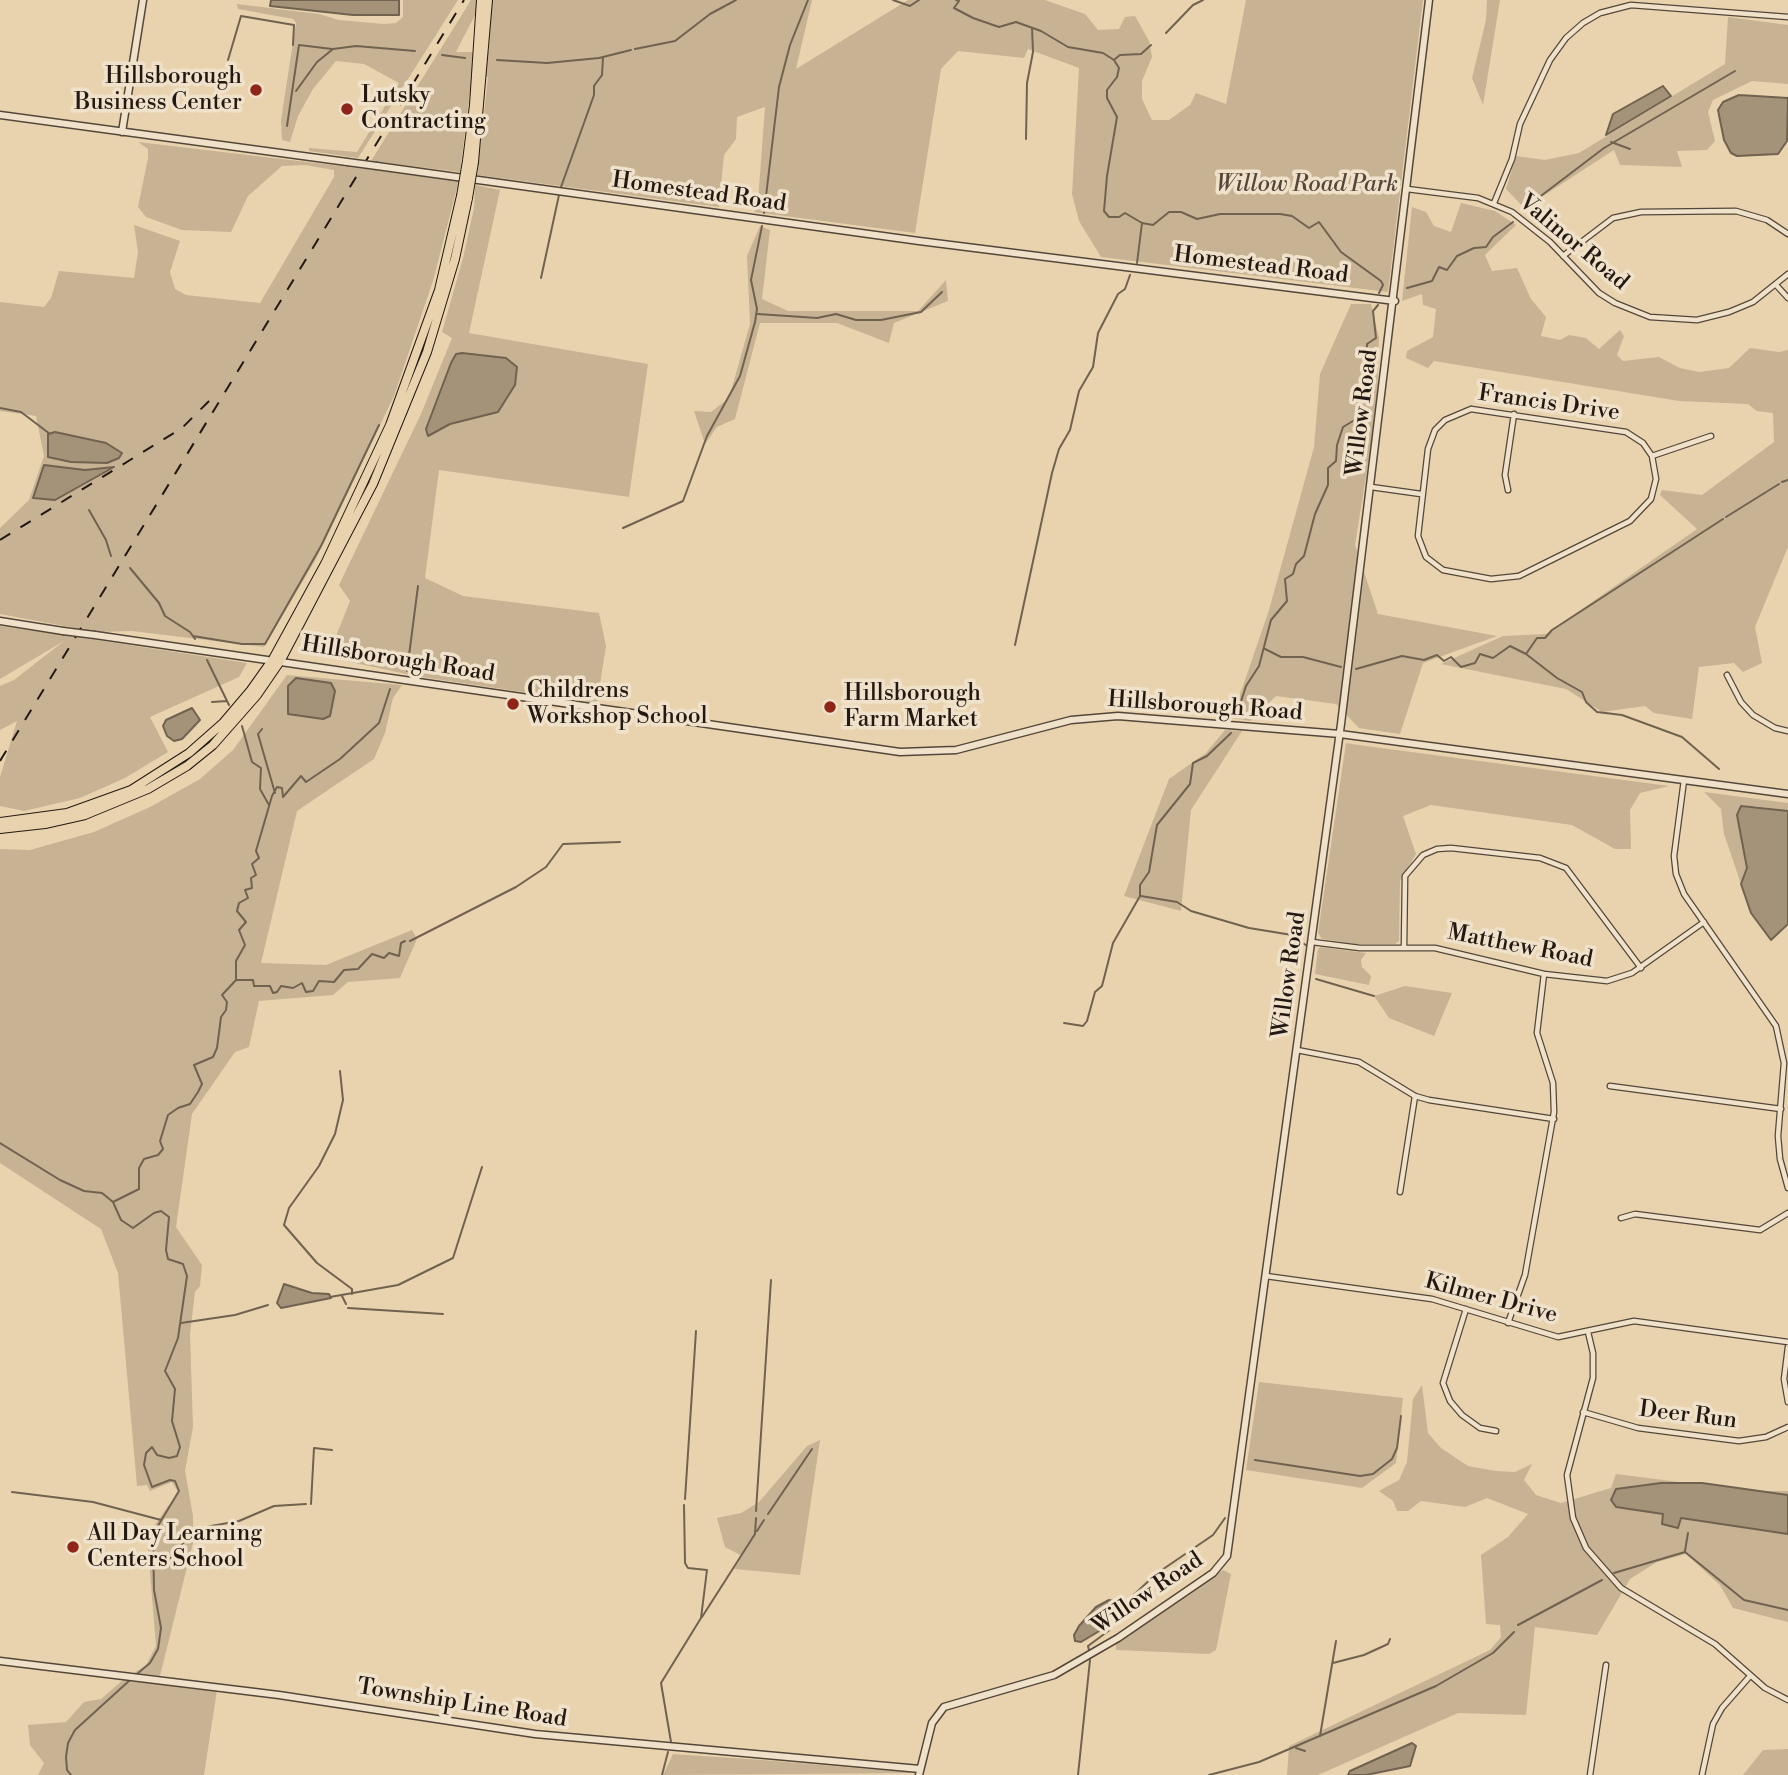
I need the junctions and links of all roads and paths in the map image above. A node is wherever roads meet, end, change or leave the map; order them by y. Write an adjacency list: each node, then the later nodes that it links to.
1 (143, 0): 6 (street)
2 (1429, 0): 7 (street, Willow Road)
3 (483, 2): 22 (highway, bridge)
4 (1788, 17): 8 (street)
5 (0, 115): 6 (street, Homestead Road)
6 (122, 132): 14 (street, Homestead Road, bridge)
7 (1407, 189): 8 (street, Valinor Road); 14 (street, Willow Road)
8 (1494, 203): 10 (street, Valinor Road)
9 (1788, 234): 10 (street)
10 (1563, 256): 12 (street, Valinor Road)
11 (1788, 274): 12 (street, Valinor Road)
12 (1777, 286): 13 (street)
13 (1788, 298)
14 (1395, 301): 18 (street, Willow Road)
15 (1514, 414): 17 (street, Francis Drive); 19 (street); 20 (street, Francis Drive)
16 (1711, 436): 17 (street)
17 (1652, 456): 20 (street, Francis Drive)
18 (1371, 488): 20 (street); 25 (street, Willow Road)
19 (1508, 491)
20 (1421, 494)
21 (0, 621): 22 (street, Hillsborough Road, bridge)
22 (277, 660): 25 (street, Hillsborough Road); 28 (highway); 29 (highway)
23 (1727, 675): 24 (street)
24 (1788, 731)
25 (1340, 734): 26 (street, Hillsborough Road); 31 (street, Willow Road)
26 (1684, 779): 27 (street, Hillsborough Road); 30 (street)
27 (1788, 794)
28 (0, 822)
29 (0, 829)
30 (1704, 922): 33 (street, Matthew Road); 38 (street)
31 (1312, 942): 32 (street, Matthew Road); 35 (street, Willow Road)
32 (1404, 947): 33 (street); 34 (street, Matthew Road)
33 (1641, 968): 34 (street, Matthew Road)
34 (1544, 974): 39 (street)
35 (1297, 1050): 37 (street); 44 (street, Willow Road)
36 (1610, 1086): 38 (street)
37 (1415, 1097): 39 (street); 41 (street)
38 (1781, 1109): 40 (street)
39 (1553, 1119): 46 (street)
40 (1788, 1188)
41 (1400, 1192)
42 (1788, 1213): 43 (street)
43 (1621, 1217)
44 (1266, 1276): 45 (street, Kilmer Drive); 57 (street, Willow Road)
45 (1466, 1310): 46 (street, Kilmer Drive); 52 (street)
46 (1507, 1323): 47 (street, Kilmer Drive)
47 (1587, 1332): 48 (street, Kilmer Drive); 50 (street)
48 (1788, 1345): 49 (street)
49 (1788, 1402)
50 (1583, 1412): 51 (street, Deer Run); 55 (street)
51 (1788, 1427)
52 (1496, 1431)
53 (0, 1661): 57 (street, Township Line Road)
54 (1606, 1665): 58 (street)
55 (1750, 1676): 56 (street); 59 (street)
56 (1788, 1700)
57 (920, 1772)
58 (1590, 1775)
59 (1702, 1775)

